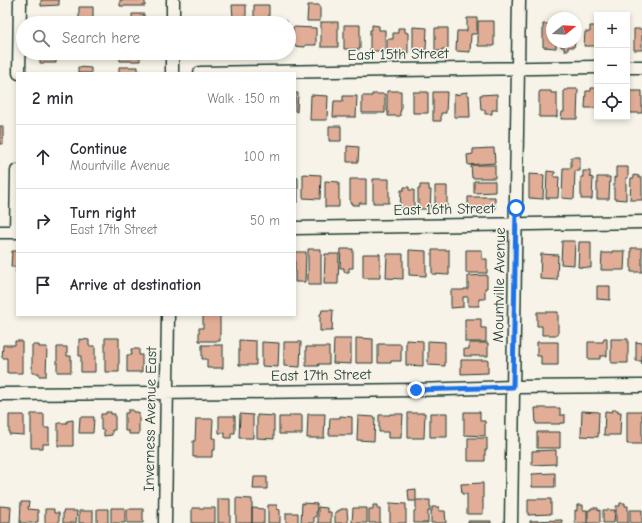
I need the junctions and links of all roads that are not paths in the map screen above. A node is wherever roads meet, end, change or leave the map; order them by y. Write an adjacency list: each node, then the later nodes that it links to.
1 (20, 0): 4 (street)
2 (173, 0): 5 (street)
3 (519, 0): 11 (street, Mountville Avenue)
4 (20, 16)
5 (173, 16)
6 (18, 60): 12 (street)
7 (172, 60): 13 (street)
8 (642, 66): 10 (street)
9 (594, 67): 11 (street, East 15th Street)
10 (630, 67)
11 (518, 68): 14 (street, East 15th Street); 16 (street, Mountville Avenue)
12 (18, 72)
13 (172, 72)
14 (264, 72)
15 (642, 222): 16 (street, East 16th Street)
16 (515, 224): 17 (street, East 16th Street); 22 (street, Mountville Avenue)
17 (296, 228)
18 (0, 232): 19 (street)
19 (16, 232)
20 (168, 316): 23 (street, Inverness Avenue East)
21 (642, 386): 22 (street, East 17th Street)
22 (513, 387): 23 (street, East 17th Street); 26 (street, Mountville Avenue)
23 (167, 393): 24 (street, East 17th Street); 25 (street, Inverness Avenue East)
24 (0, 394)
25 (165, 523)
26 (511, 523)

